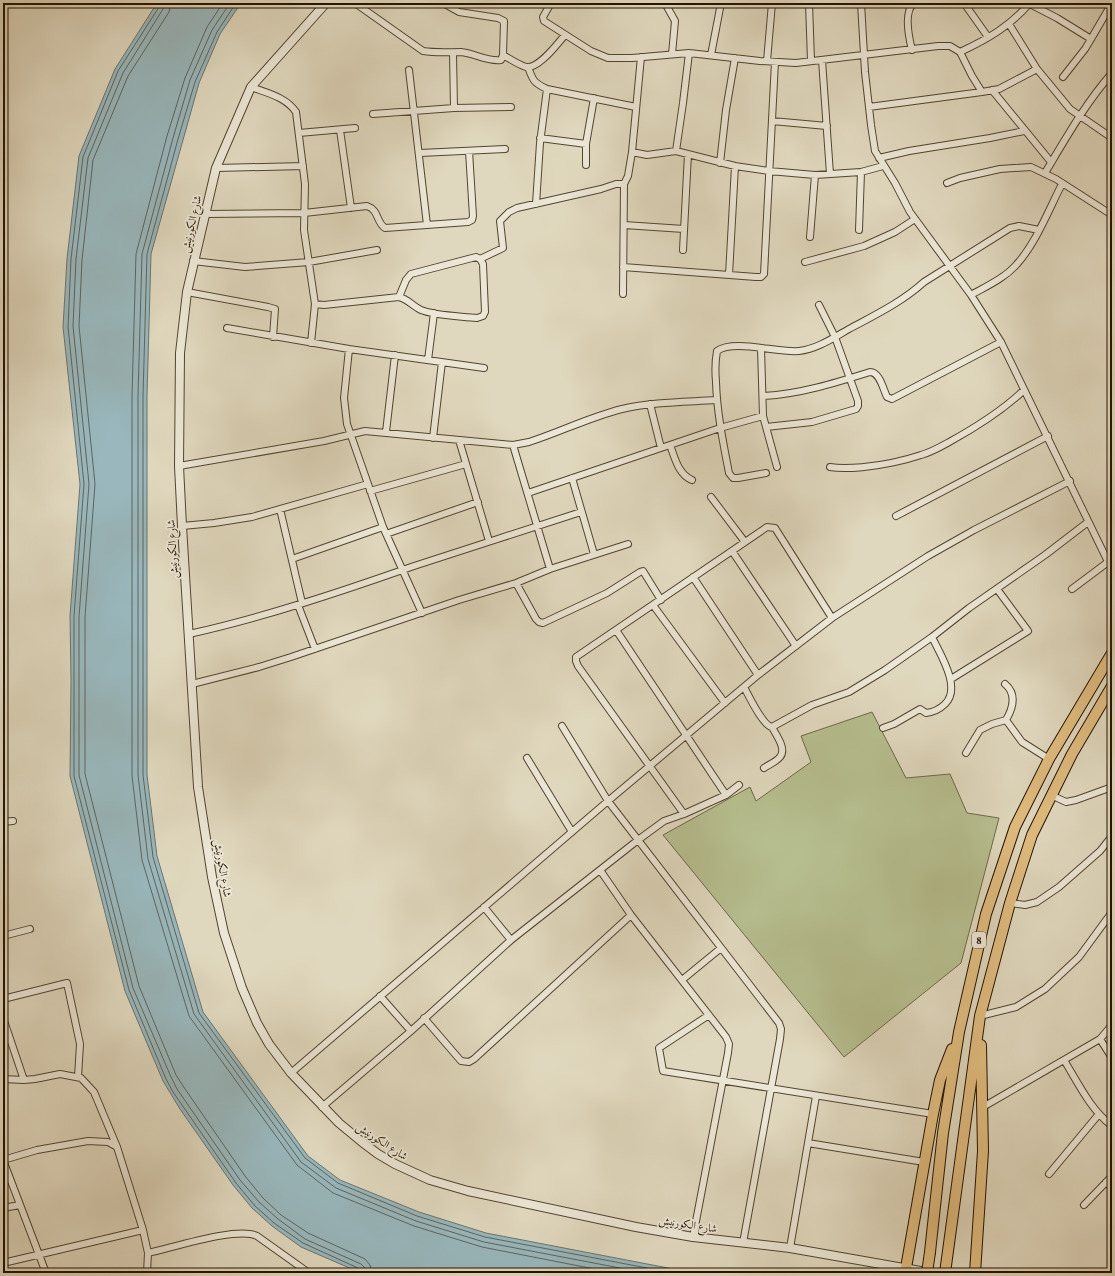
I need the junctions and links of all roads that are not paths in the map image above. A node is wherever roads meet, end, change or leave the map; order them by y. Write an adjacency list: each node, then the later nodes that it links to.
1 (326, 3): 37 (street, شارع الكورنيش)
2 (355, 3): 20 (street)
3 (443, 3): 23 (street)
4 (551, 3): 15 (street)
5 (665, 3): 22 (street)
6 (721, 3): 24 (street)
7 (772, 3): 29 (street)
8 (809, 3): 30 (street)
9 (861, 3): 25 (street)
10 (914, 3): 18 (street)
11 (964, 3): 16 (street)
12 (1029, 3): 14 (street); 17 (street)
13 (1112, 3): 17 (street)
14 (1009, 24): 16 (street); 33 (street)
15 (565, 35): 26 (street); 32 (street)
16 (988, 37): 19 (street)
17 (1091, 39): 36 (street)
18 (912, 50): 19 (street); 25 (street)
19 (960, 52): 40 (street)
20 (453, 53): 23 (street); 45 (street)
21 (689, 53): 22 (street); 24 (street); 60 (street)
22 (672, 54): 26 (street)
23 (503, 55): 32 (street)
24 (711, 55): 27 (street)
25 (864, 55): 28 (street); 44 (street)
26 (641, 57): 43 (street)
27 (735, 58): 29 (street); 66 (street)
28 (822, 60): 30 (street); 50 (street)
29 (767, 61): 31 (street)
30 (811, 61): 31 (street)
31 (775, 62): 49 (street)
32 (528, 67): 38 (street)
33 (1037, 69): 39 (street); 48 (street)
34 (409, 70): 46 (street)
35 (1112, 73): 48 (street)
36 (1063, 78)
37 (251, 87): 54 (street); 71 (street, شارع الكورنيش)
38 (547, 89): 41 (street); 55 (street)
39 (992, 90): 40 (street); 53 (street)
40 (982, 92): 44 (street)
41 (594, 98): 43 (street); 57 (street)
42 (511, 107): 45 (street)
43 (636, 107): 61 (street)
44 (869, 107): 64 (street)
45 (454, 108): 46 (street)
46 (415, 111): 47 (street); 62 (street)
47 (373, 114)
48 (1079, 115): 56 (street); 65 (street)
49 (772, 121): 50 (street); 72 (street)
50 (827, 126): 75 (street)
51 (355, 128): 52 (street)
52 (340, 130): 54 (street); 81 (street)
53 (1024, 131): 64 (street); 65 (street)
54 (299, 133): 68 (street)
55 (540, 138): 57 (street); 80 (street)
56 (1112, 138)
57 (586, 144): 67 (street)
58 (505, 149): 59 (street)
59 (469, 151): 62 (street); 86 (street)
60 (676, 151): 61 (street); 63 (street)
61 (632, 152): 78 (street)
62 (420, 153): 86 (street)
63 (688, 154): 66 (street); 88 (street)
64 (878, 158): 70 (street)
65 (1051, 162): 74 (street)
66 (720, 163): 69 (street)
67 (586, 165)
68 (303, 166): 71 (street); 82 (street)
69 (735, 166): 72 (street); 100 (street)
70 (883, 166): 73 (street); 85 (street)
71 (216, 168): 83 (street, شارع الكورنيش)
72 (769, 171): 76 (street); 100 (street)
73 (862, 172): 75 (street); 89 (street)
74 (1045, 173): 77 (street); 79 (street)
75 (830, 174): 76 (street)
76 (815, 175): 91 (street)
77 (947, 183)
78 (624, 184): 80 (street); 87 (street)
79 (1062, 184): 84 (street); 90 (street)
80 (536, 204): 94 (street)
81 (351, 208): 82 (street); 86 (street)
82 (304, 213): 83 (street); 96 (street)
83 (204, 214): 95 (street, شارع الكورنيش)
84 (1112, 215)
85 (915, 219): 97 (street); 98 (street)
86 (427, 225)
87 (624, 225): 88 (street); 99 (street)
88 (684, 229): 93 (street)
89 (858, 230)
90 (1039, 230): 98 (street); 103 (street)
91 (810, 237)
92 (377, 250): 96 (street)
93 (683, 250)
94 (480, 259): 104 (street); 107 (street)
95 (193, 262): 96 (street); 101 (street, شارع الكورنيش)
96 (309, 262): 105 (street)
97 (805, 262)
98 (950, 265): 103 (street); 109 (street)
99 (623, 267): 100 (street); 102 (street)
100 (729, 275)
101 (187, 292): 110 (street); 136 (street, شارع الكورنيش)
102 (623, 294)
103 (971, 295): 111 (street)
104 (399, 297): 105 (street); 107 (street)
105 (315, 304): 112 (street)
106 (819, 305): 109 (street)
107 (434, 313): 116 (street)
108 (227, 328): 110 (street)
109 (835, 336): 113 (street); 119 (street)
110 (274, 337): 112 (street)
111 (1001, 342): 119 (street); 120 (street)
112 (311, 343): 114 (street)
113 (761, 348): 121 (street); 122 (street)
114 (349, 349): 115 (street); 128 (street)
115 (395, 355): 116 (street); 127 (street)
116 (428, 360): 117 (street)
117 (442, 362): 118 (street); 130 (street)
118 (484, 368)
119 (850, 378): 121 (street); 125 (street)
120 (1024, 390): 129 (street); 138 (street)
121 (764, 396): 124 (street)
122 (716, 400): 123 (street); 126 (street)
123 (650, 404): 132 (street); 134 (street)
124 (764, 416): 125 (street); 126 (street)
125 (766, 427): 137 (street)
126 (720, 428): 133 (street); 139 (street)
127 (386, 432): 128 (street); 130 (street)
128 (350, 434): 136 (street); 143 (street)
129 (1048, 436): 142 (street); 150 (street)
130 (433, 438): 131 (street)
131 (459, 440): 132 (street); 135 (street)
132 (513, 445): 145 (street)
133 (670, 445): 134 (street); 141 (street)
134 (661, 448): 140 (street)
135 (466, 464): 144 (street); 147 (street)
136 (179, 466): 152 (street, شارع الكورنيش)
137 (777, 466)
138 (830, 467)
139 (766, 473)
140 (572, 478): 145 (street); 149 (street)
141 (692, 480)
142 (1070, 481): 151 (street); 174 (street)
143 (368, 484): 144 (street); 148 (street)
144 (370, 491): 153 (street)
145 (528, 493): 154 (street)
146 (711, 497): 157 (street)
147 (478, 502): 155 (street); 156 (street)
148 (280, 509): 152 (street); 161 (street)
149 (581, 512): 154 (street); 160 (street)
150 (896, 516)
151 (1088, 522): 162 (street); 168 (street)
152 (182, 526): 176 (street, شارع الكورنيش)
153 (383, 526): 155 (street); 161 (street)
154 (537, 526): 156 (street); 163 (street)
155 (386, 534): 164 (street)
156 (489, 541): 164 (street)
157 (745, 542): 159 (street); 174 (street)
158 (628, 544): 160 (street)
159 (732, 550): 166 (street); 178 (street)
160 (594, 554): 163 (street)
161 (292, 559): 171 (street)
162 (1108, 562): 165 (street); 169 (street)
163 (550, 569): 167 (street)
164 (402, 570): 171 (street); 173 (street)
165 (1112, 570)
166 (693, 577): 170 (street); 181 (street)
167 (516, 583): 170 (street); 173 (street)
168 (997, 589): 177 (street); 182 (street)
169 (1072, 589)
170 (661, 600): 172 (street)
171 (300, 604): 176 (street); 179 (street)
172 (653, 605): 175 (street); 187 (street)
173 (422, 613): 179 (street)
174 (832, 618): 178 (street)
175 (616, 630): 192 (street); 196 (street)
176 (188, 634): 183 (street, شارع الكورنيش)
177 (932, 637): 182 (street); 190 (street)
178 (796, 646): 181 (street)
179 (316, 649): 183 (street)
180 (1112, 654): 195 (highway, 8)
181 (758, 675): 186 (street)
182 (951, 679): 191 (street)
183 (192, 684): 234 (street, شارع الكورنيش)
184 (1005, 684): 188 (street)
185 (1112, 686): 202 (highway, 8)
186 (744, 687): 187 (street); 190 (street)
187 (725, 703): 192 (street)
188 (1006, 720): 193 (street); 195 (street)
189 (562, 726): 203 (street)
190 (772, 727): 197 (street)
191 (883, 728)
192 (686, 736): 196 (street); 201 (street)
193 (966, 752)
194 (527, 758): 208 (street)
195 (1049, 758): 199 (highway, 8)
196 (650, 766): 203 (street); 204 (street)
197 (764, 768)
198 (739, 785): 201 (street)
199 (1034, 787): 202 (highway); 207 (highway, 8)
200 (1112, 787): 202 (street)
201 (726, 795): 204 (street)
202 (1051, 796): 209 (highway, 8)
203 (608, 801): 208 (street); 211 (street)
204 (684, 814): 211 (street)
205 (13, 821): 206 (street)
206 (3, 822)
207 (1015, 827): 209 (highway); 230 (highway, 8)
208 (572, 832): 214 (street)
209 (1032, 835): 213 (highway, 8)
210 (1112, 836): 213 (street)
211 (638, 840): 212 (street); 220 (street)
212 (600, 870): 216 (street); 219 (street)
213 (1010, 903): 225 (highway, 8)
214 (484, 907): 219 (street); 222 (street)
215 (1112, 912): 225 (street)
216 (631, 914): 221 (street); 227 (street)
217 (30, 929): 218 (street)
218 (3, 936)
219 (511, 940): 227 (street)
220 (721, 948): 221 (street); 239 (street)
221 (682, 980): 224 (street)
222 (380, 996): 229 (street); 234 (street)
223 (3, 999): 235 (street)
224 (709, 1015): 238 (street); 238 (street)
225 (980, 1016): 242 (highway); 271 (highway, 8)
226 (3, 1018): 237 (street)
227 (424, 1018): 229 (street)
228 (1112, 1025): 231 (street)
229 (411, 1031): 241 (street)
230 (959, 1032): 243 (highway); 269 (highway, 8, bridge)
231 (1100, 1039): 232 (street); 233 (street)
232 (1112, 1058)
233 (1064, 1060): 242 (street); 244 (street)
234 (291, 1073): 241 (street, شارع الكورنيش)
235 (78, 1077): 237 (street); 247 (street)
236 (3, 1079): 237 (street)
237 (24, 1080)
238 (723, 1080): 239 (street); 259 (street)
239 (770, 1088): 240 (street); 260 (street)
240 (816, 1096): 243 (street); 246 (street)
241 (322, 1107): 259 (street, شارع الكورنيش)
242 (983, 1107): 272 (highway)
243 (933, 1114): 249 (highway)
244 (1099, 1114): 245 (street); 251 (street)
245 (1112, 1126)
246 (808, 1143): 249 (street); 261 (street)
247 (117, 1147): 248 (street); 258 (street)
248 (3, 1160): 250 (street)
249 (924, 1162): 265 (highway)
250 (5, 1170): 255 (street)
251 (1049, 1174)
252 (1112, 1176): 253 (street)
253 (1106, 1182): 254 (street); 256 (street)
254 (1112, 1188)
255 (20, 1205): 257 (street); 263 (street)
256 (1084, 1205)
257 (3, 1208)
258 (143, 1230): 262 (street); 263 (street)
259 (693, 1237): 260 (street, شارع الكورنيش)
260 (743, 1243): 261 (street, شارع الكورنيش)
261 (790, 1248): 265 (street, شارع الكورنيش)
262 (148, 1253): 267 (street); 268 (street)
263 (39, 1255): 264 (street); 266 (street)
264 (3, 1263)
265 (906, 1268): 270 (street, شارع الكورنيش)
266 (46, 1273)
267 (147, 1273)
268 (309, 1273)
269 (927, 1273)
270 (932, 1273)
271 (945, 1273)
272 (975, 1273)

